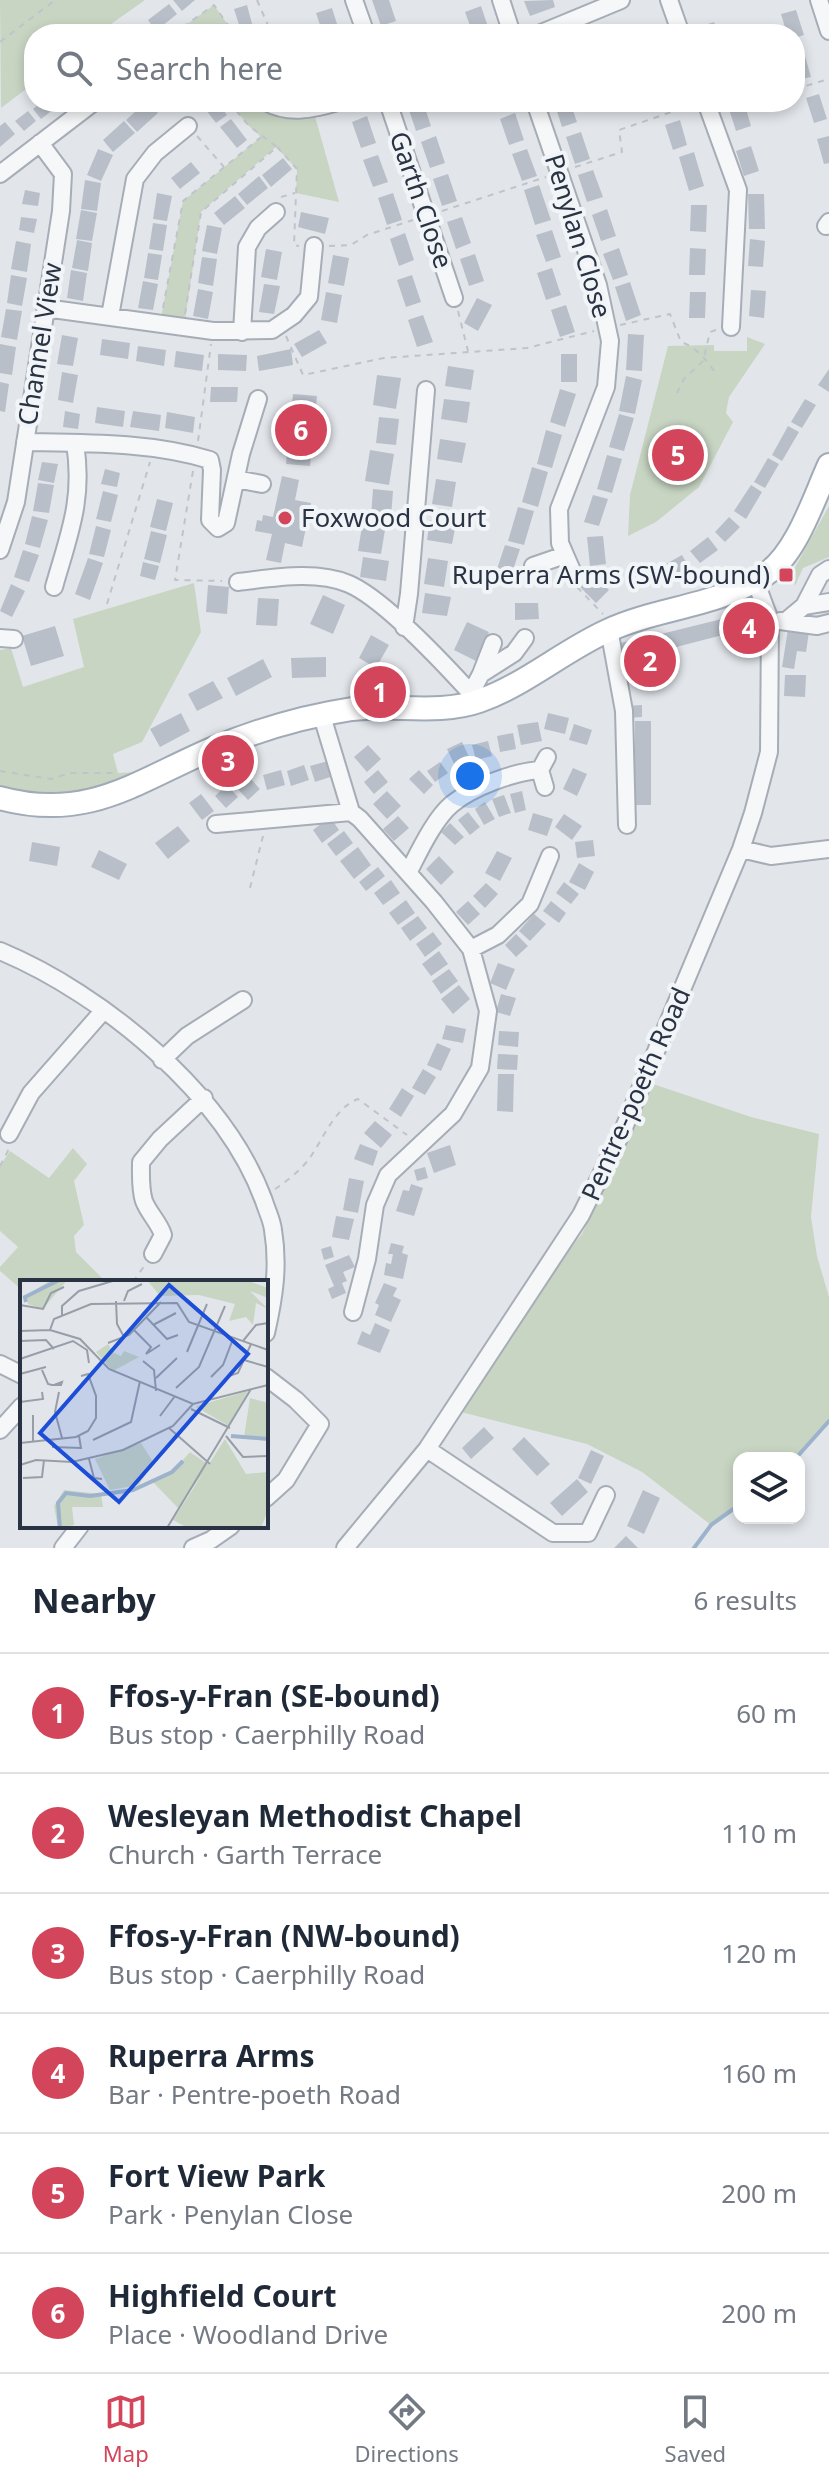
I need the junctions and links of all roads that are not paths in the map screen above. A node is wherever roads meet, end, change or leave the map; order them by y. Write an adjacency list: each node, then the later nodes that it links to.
1 (354, 0): 7 (street)
2 (501, 0): 8 (street)
3 (621, 0): 6 (street)
4 (669, 0): 10 (street)
5 (819, 0): 11 (street)
6 (586, 7): 9 (street)
7 (362, 24)
8 (509, 24)
9 (556, 24)
10 (677, 24)
11 (829, 31)
12 (81, 112): 17 (street)
13 (391, 112): 21 (street, Garth Close)
14 (538, 112): 34 (street, Penylan Close)
15 (707, 112): 24 (street)
16 (188, 126): 23 (street)
17 (40, 143): 18 (street); 22 (street, Channel View)
18 (0, 174)
19 (276, 212): 25 (street)
20 (314, 246): 25 (street)
21 (454, 298)
22 (45, 308): 23 (street); 28 (street, Channel View)
23 (110, 316): 25 (street)
24 (731, 327)
25 (242, 332)
26 (426, 390): 46 (street)
27 (258, 399): 31 (street)
28 (25, 442): 29 (street); 33 (street, Channel View)
29 (75, 443): 31 (street); 40 (street)
30 (829, 465): 38 (main road)
31 (236, 479): 32 (street)
32 (262, 484)
33 (1, 542)
34 (565, 555): 35 (street); 37 (street, Penylan Close)
35 (533, 566)
36 (829, 569): 42 (street)
37 (573, 573)
38 (755, 580): 43 (street, Pentre-poeth Road); 44 (main road)
39 (238, 582): 46 (street)
40 (54, 587)
41 (829, 602): 42 (street)
42 (804, 606): 43 (street)
43 (778, 620): 45 (street); 57 (street, Pentre-poeth Road)
44 (607, 622): 50 (main road); 56 (street)
45 (829, 623)
46 (404, 627): 50 (street)
47 (525, 638): 49 (street)
48 (493, 643): 49 (street)
49 (481, 674): 50 (street)
50 (474, 697): 51 (main road)
51 (322, 716): 53 (main road); 54 (street)
52 (545, 787): 60 (street)
53 (0, 798)
54 (351, 812): 55 (street); 60 (street)
55 (216, 824)
56 (627, 825)
57 (741, 849): 58 (street); 76 (street, Pentre-poeth Road)
58 (829, 849)
59 (550, 856): 61 (street)
60 (408, 873): 61 (street)
61 (471, 949): 69 (street)
62 (2, 952): 64 (street)
63 (243, 1000): 65 (street)
64 (104, 1010): 65 (street); 67 (street)
65 (162, 1060): 66 (street)
66 (204, 1098): 68 (street); 70 (street)
67 (9, 1134)
68 (153, 1254)
69 (353, 1312)
70 (268, 1325)
71 (0, 1364): 72 (street)
72 (20, 1374)
73 (268, 1379): 78 (street)
74 (20, 1408): 75 (street)
75 (0, 1430)
76 (427, 1449): 81 (street); 84 (street, Pentre-poeth Road)
77 (606, 1495): 81 (street)
78 (268, 1496)
79 (78, 1528): 82 (street)
80 (228, 1528): 83 (street)
81 (548, 1536)
82 (63, 1548)
83 (193, 1548)
84 (345, 1548)

